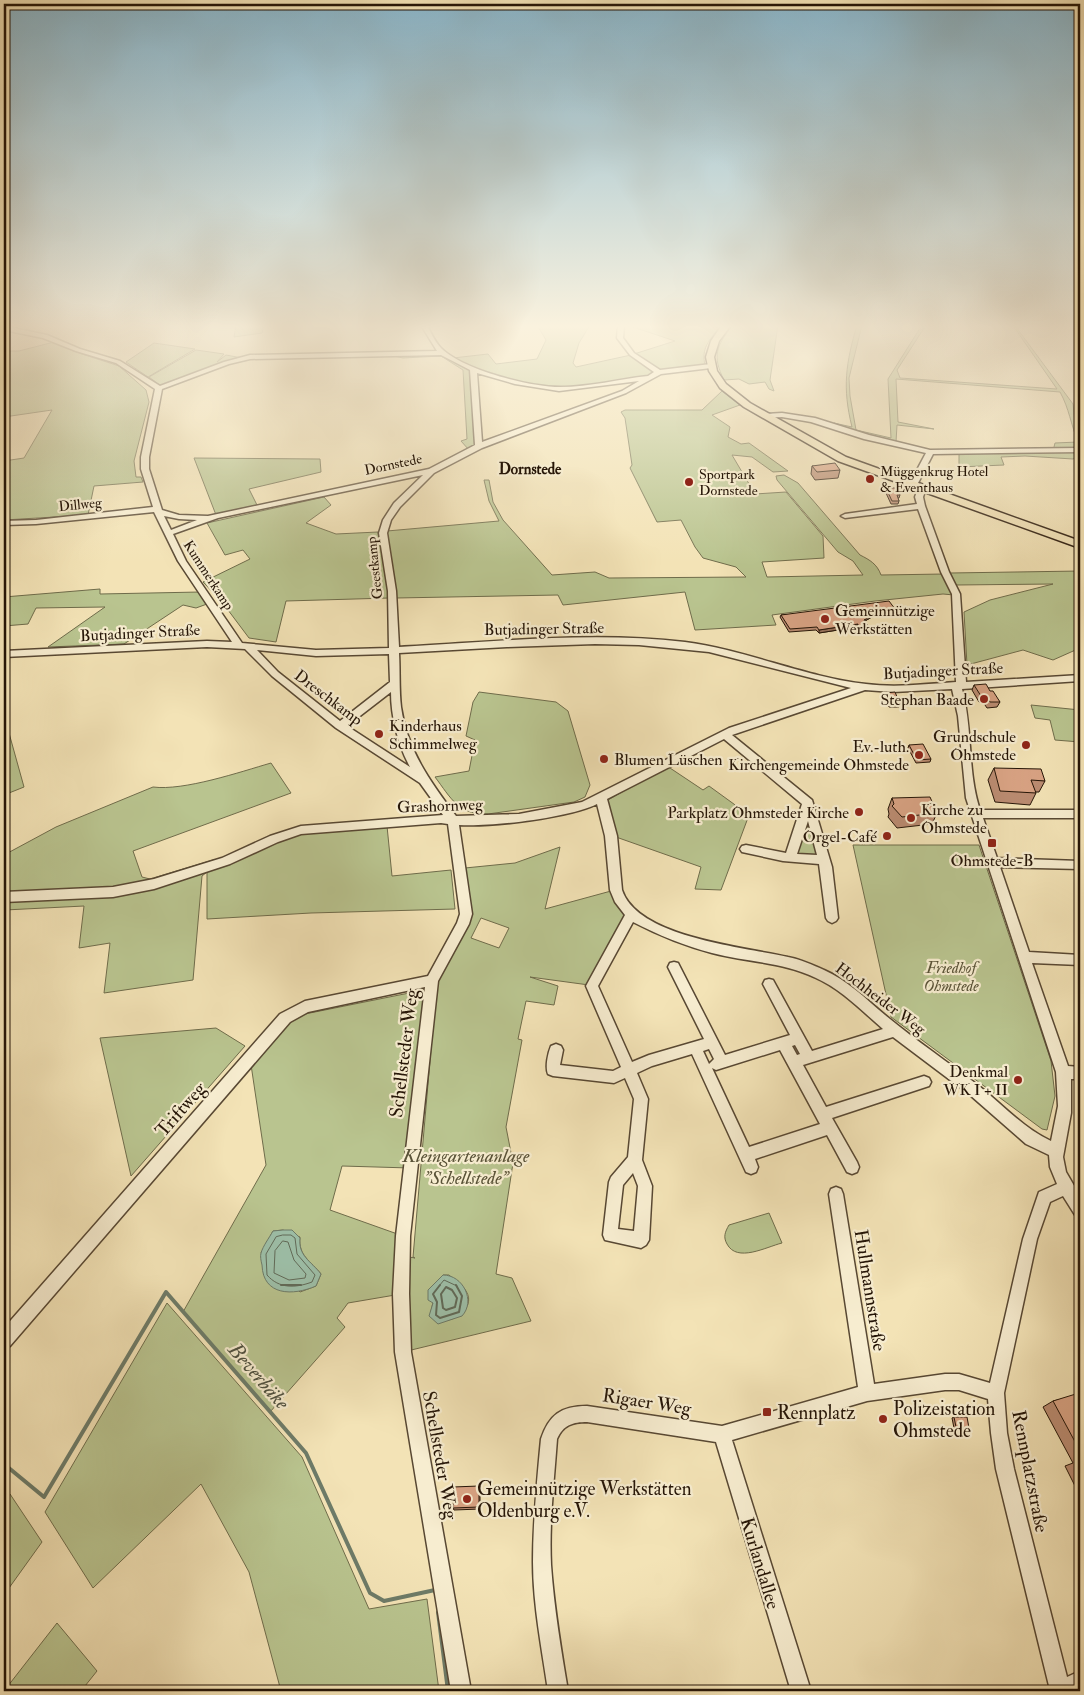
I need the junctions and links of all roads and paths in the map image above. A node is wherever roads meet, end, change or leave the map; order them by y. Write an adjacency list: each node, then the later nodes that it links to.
1 (156, 404): 12 (street, Kummerkamp)
2 (476, 404): 6 (street)
3 (592, 404): 6 (street, Dornstede)
4 (746, 404): 5 (main road)
5 (765, 416): 8 (street); 10 (main road)
6 (479, 446): 9 (street, Dornstede)
7 (1080, 450): 8 (street)
8 (930, 452): 10 (street)
9 (431, 471): 13 (street, Dornstede); 19 (street, Geestkamp)
10 (918, 486): 11 (street); 17 (main road)
11 (921, 506): 14 (street); 23 (street)
12 (158, 510): 13 (street, Dornstede); 15 (street, Dillweg); 16 (street, Kummerkamp)
13 (216, 516): 16 (street, Dornstede)
14 (845, 516)
15 (4, 523)
16 (168, 533): 18 (street, Kummerkamp)
17 (1080, 545)
18 (243, 646): 19 (street, Butjadinger Straße); 20 (street, Butjadinger Straße); 25 (street, Dreschkamp)
19 (393, 650): 22 (street, Schellsteder Weg); 24 (street, Butjadinger Straße)
20 (4, 654)
21 (1080, 678): 23 (street, Butjadinger Straße)
22 (394, 684): 25 (street); 27 (street, Schellsteder Weg)
23 (959, 685): 24 (street, Butjadinger Straße); 30 (street)
24 (862, 688): 26 (street, Grashornweg)
25 (340, 726): 27 (street, Dreschkamp)
26 (724, 734): 28 (street, Grashornweg); 29 (street)
27 (423, 780): 32 (street, Schellsteder Weg)
28 (601, 798): 32 (street, Grashornweg); 39 (street, Hochheider Weg)
29 (808, 803): 34 (street); 35 (street)
30 (976, 814): 31 (street); 36 (street)
31 (1080, 814)
32 (453, 820): 38 (street, Grashornweg); 44 (street, Schellsteder Weg)
33 (746, 849): 34 (street)
34 (790, 857): 35 (street)
35 (824, 860): 40 (street)
36 (993, 862): 37 (street); 41 (street)
37 (1080, 865)
38 (4, 897)
39 (631, 915): 46 (street, Hochheider Weg); 56 (street)
40 (832, 918)
41 (1025, 957): 42 (street); 57 (street)
42 (1080, 960)
43 (674, 967): 48 (street)
44 (432, 980): 67 (street, Triftweg); 72 (street, Schellsteder Weg)
45 (769, 984): 47 (street)
46 (895, 1031): 52 (street); 61 (street, Hochheider Weg)
47 (798, 1038): 49 (street); 52 (street)
48 (712, 1042): 50 (street); 53 (street)
49 (783, 1043): 53 (street); 54 (street)
50 (695, 1047): 55 (street); 56 (street)
51 (556, 1050): 56 (street)
52 (809, 1058): 54 (street)
53 (722, 1062): 55 (street)
54 (794, 1062): 60 (street)
55 (705, 1068): 60 (street)
56 (630, 1072): 62 (street)
57 (1063, 1072): 58 (street); 61 (street)
58 (1080, 1073)
59 (924, 1082): 60 (street)
60 (827, 1121): 63 (street)
61 (1056, 1151): 64 (street)
62 (635, 1160): 62 (street)
63 (852, 1167)
64 (1067, 1186): 66 (street); 69 (street, Rennplatzstraße)
65 (836, 1194): 68 (street, Hullmannstraße)
66 (1080, 1210)
67 (4, 1340)
68 (867, 1393): 69 (street, Rigaer Weg); 70 (street, Rigaer Weg)
69 (996, 1393): 75 (street, Rennplatzstraße)
70 (722, 1434): 73 (street, Rigaer Weg); 74 (street, Kurlandallee)
71 (1080, 1681): 75 (street)
72 (461, 1691)
73 (558, 1691)
74 (800, 1691)
75 (1061, 1691)

